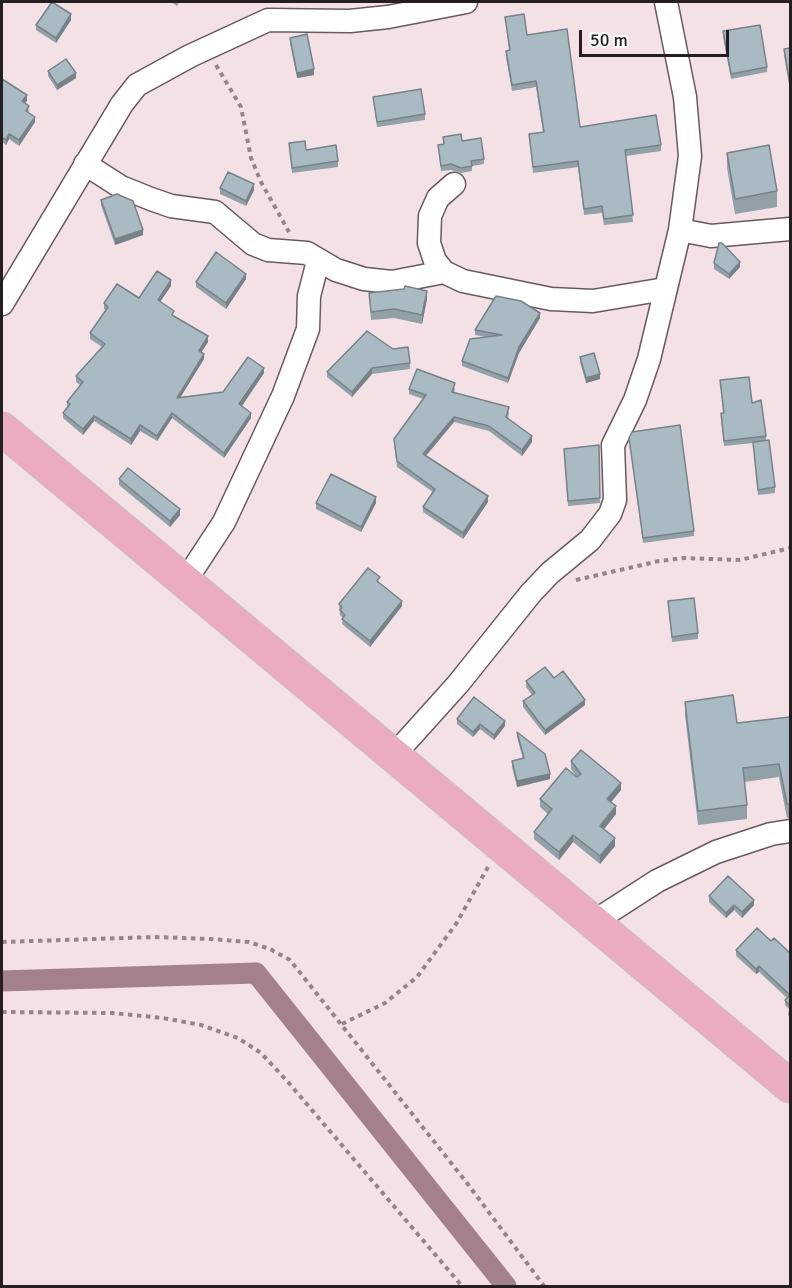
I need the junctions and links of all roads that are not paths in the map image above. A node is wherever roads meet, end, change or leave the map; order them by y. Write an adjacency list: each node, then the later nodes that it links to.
1 (466, 2): 3 (street)
2 (673, 5): 6 (street)
3 (85, 164): 7 (street); 10 (street)
4 (454, 184): 8 (street)
5 (790, 229): 6 (street)
6 (680, 230): 9 (street)
7 (312, 257): 8 (street); 12 (street)
8 (444, 272): 9 (street)
9 (665, 289): 13 (street)
10 (2, 303)
11 (2, 429): 12 (main road)
12 (186, 580): 13 (main road)
13 (395, 754): 15 (main road)
14 (790, 831): 15 (street)
15 (595, 921): 16 (main road)
16 (790, 1086)

